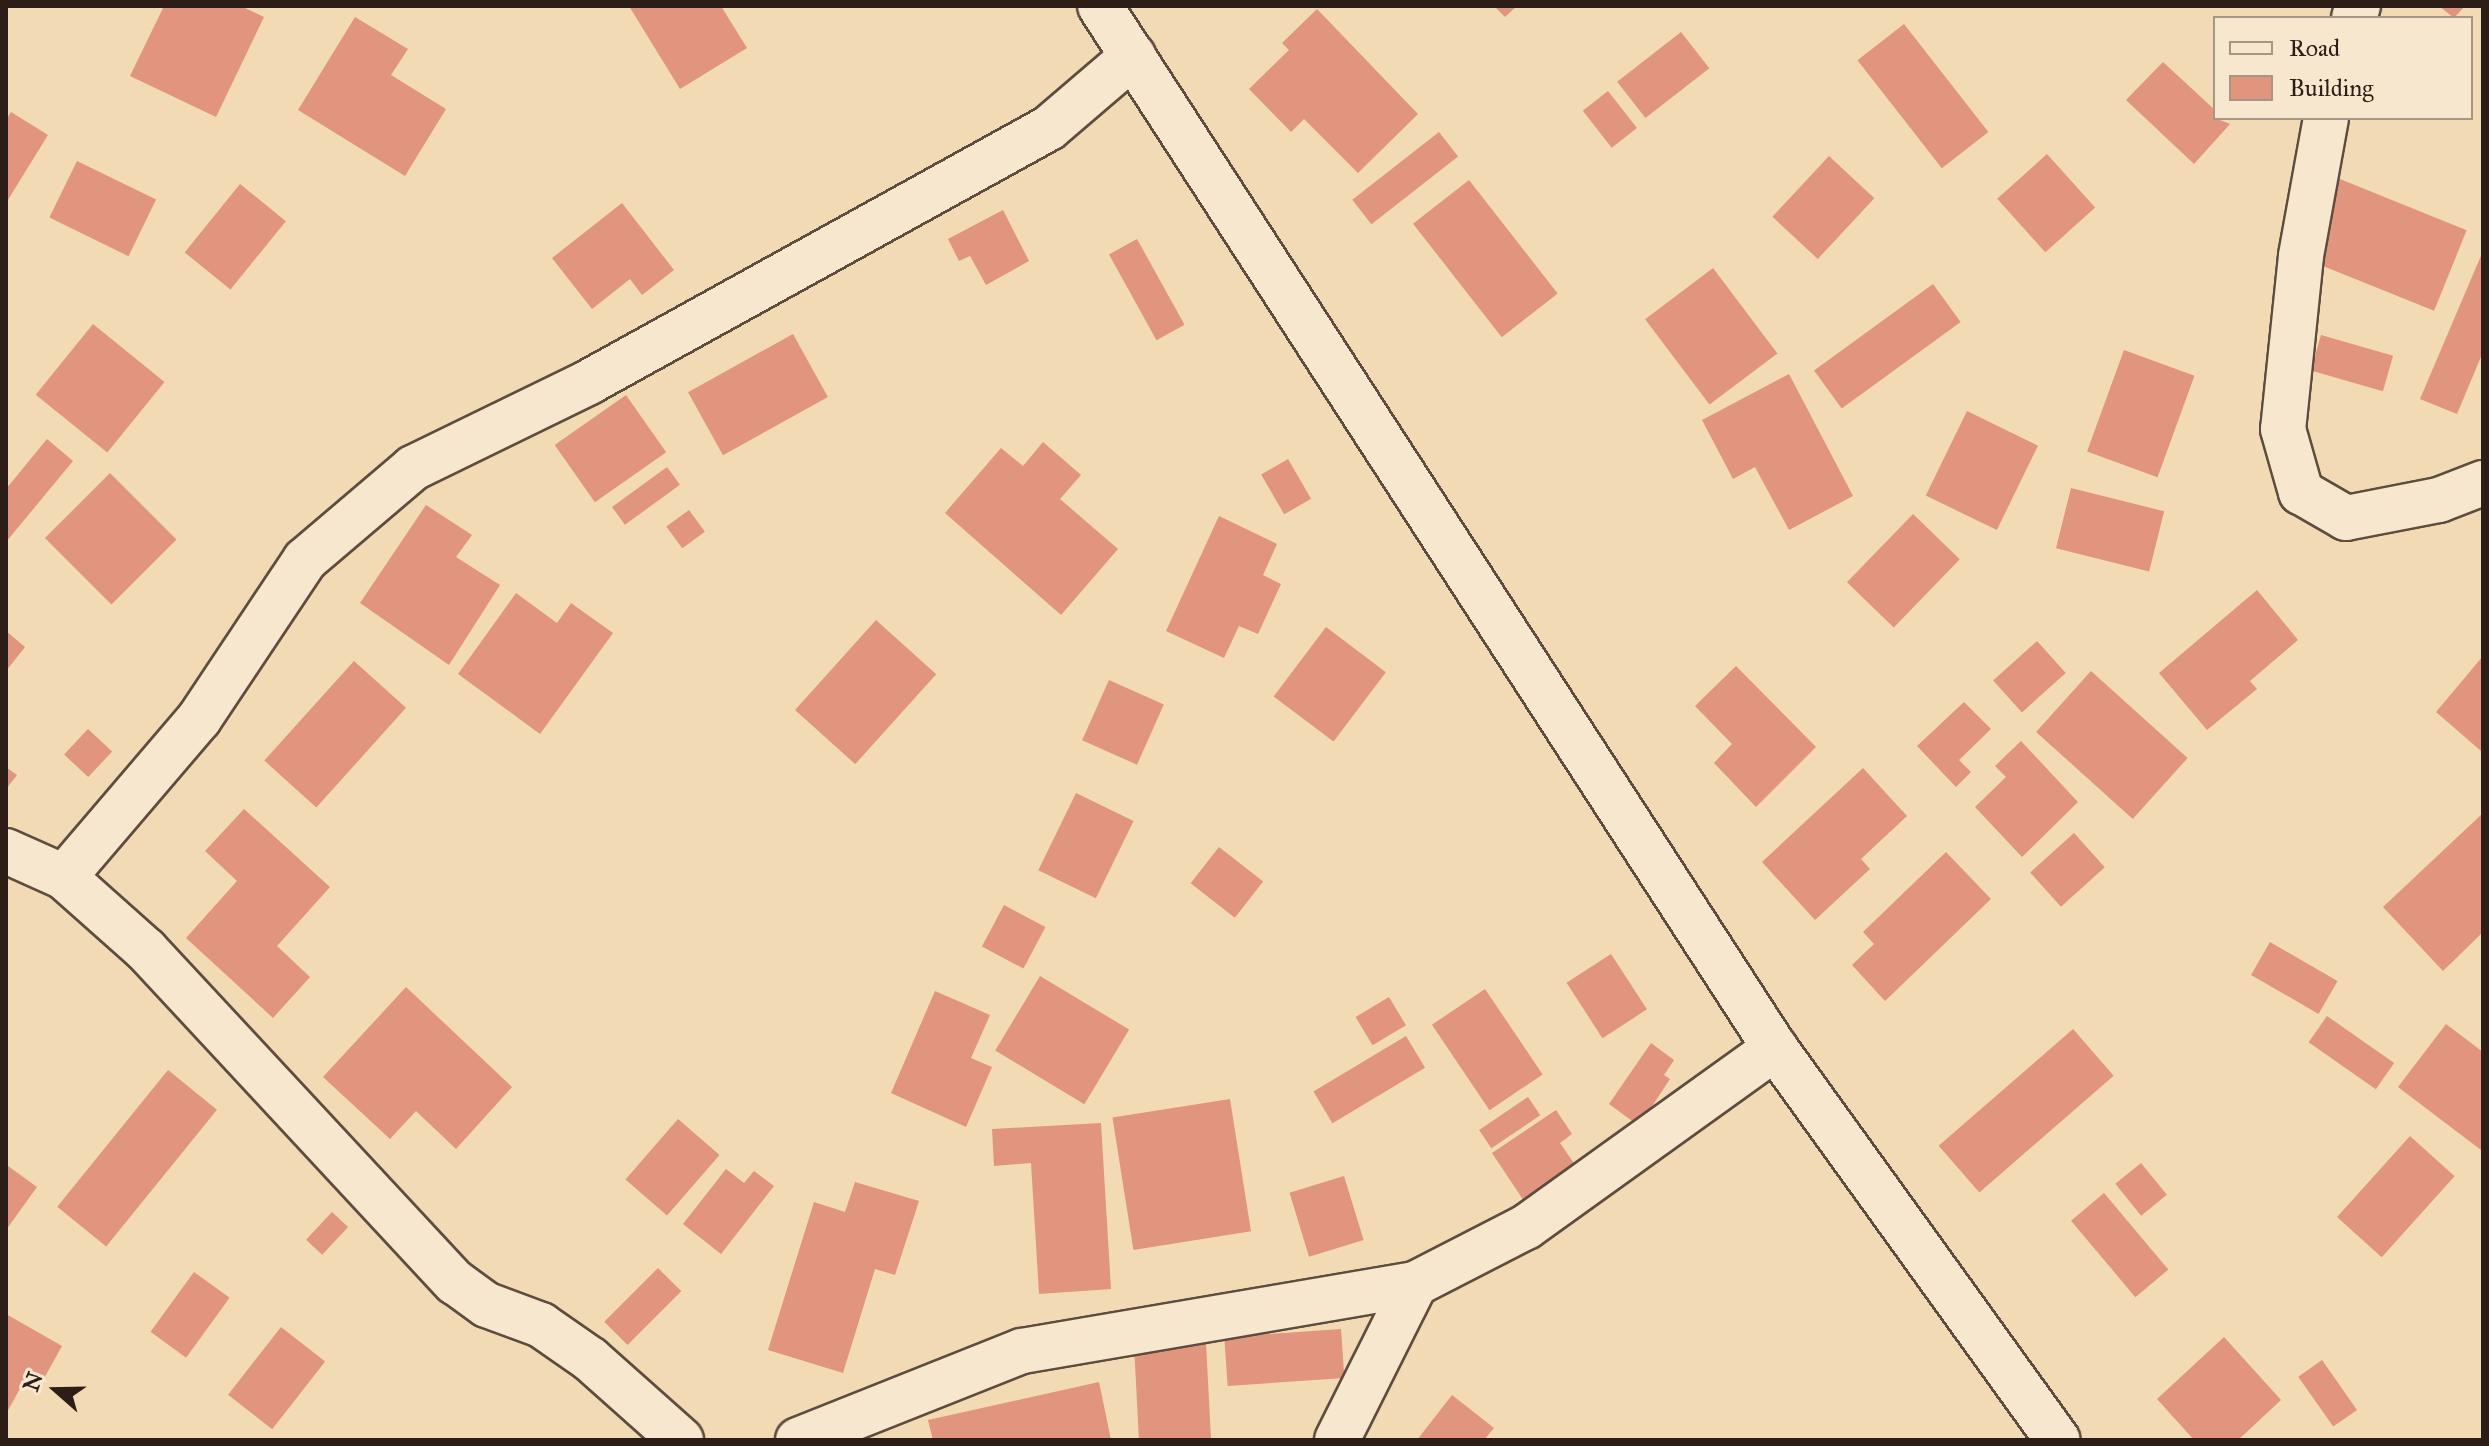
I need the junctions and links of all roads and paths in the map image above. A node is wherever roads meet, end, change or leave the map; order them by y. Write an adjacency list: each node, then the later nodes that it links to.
1 (1100, 6): 2 (street)
2 (1133, 56): 6 (street); 7 (street)
3 (2326, 120): 4 (street)
4 (2483, 483)
5 (6, 851): 6 (street)
6 (64, 877): 9 (street)
7 (1775, 1048): 8 (street); 12 (street)
8 (1415, 1284): 10 (street); 11 (street)
9 (681, 1440)
10 (798, 1440)
11 (1337, 1440)
12 (2058, 1440)

